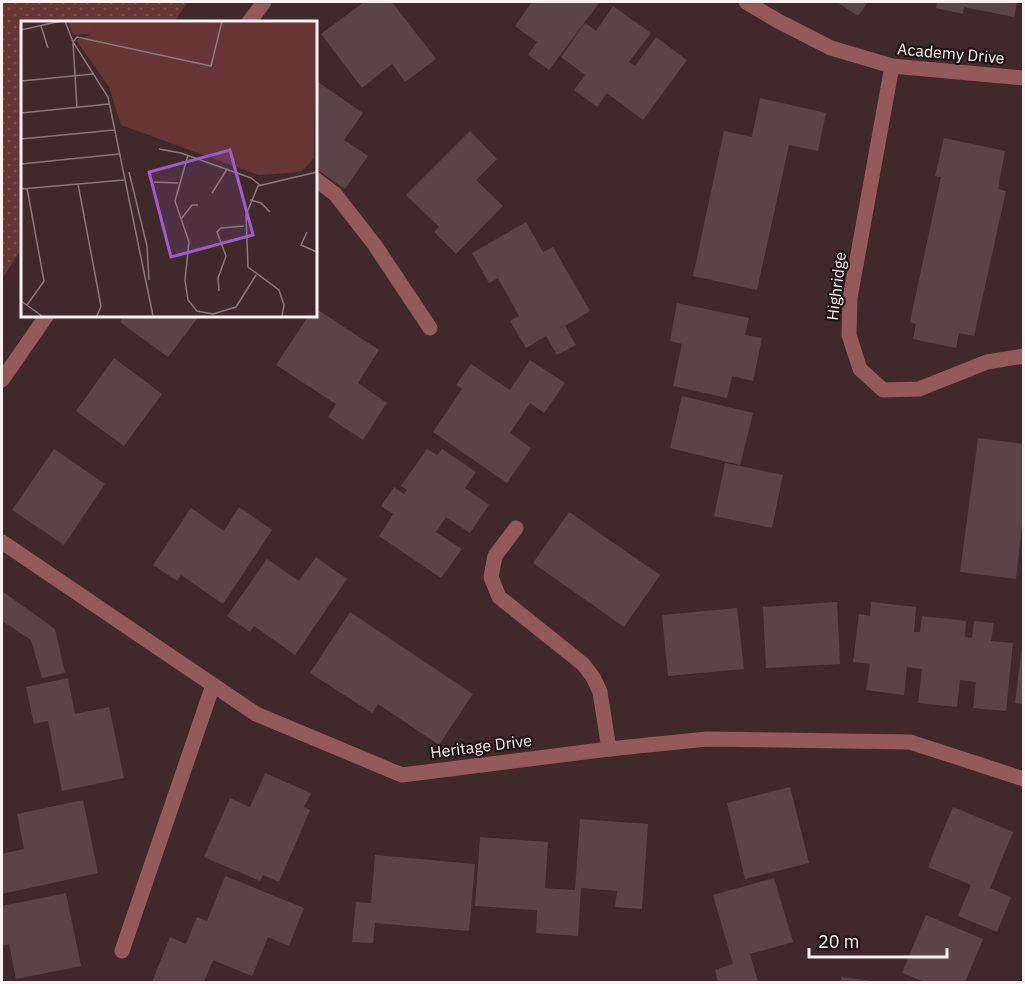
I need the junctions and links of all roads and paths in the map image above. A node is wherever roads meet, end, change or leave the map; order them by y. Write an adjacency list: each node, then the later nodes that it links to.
1 (264, 2): 3 (street)
2 (746, 2): 4 (street, Academy Drive)
3 (250, 21)
4 (892, 66): 5 (street, Academy Drive); 9 (street, Highridge)
5 (1023, 78)
6 (316, 180): 8 (street)
7 (46, 316): 10 (street)
8 (430, 328)
9 (1023, 356)
10 (2, 380)
11 (516, 528): 14 (street)
12 (2, 542): 13 (street, Heritage Drive)
13 (213, 685): 14 (street, Heritage Drive); 16 (street)
14 (609, 748): 15 (street, Heritage Drive)
15 (1023, 779)
16 (122, 951)

